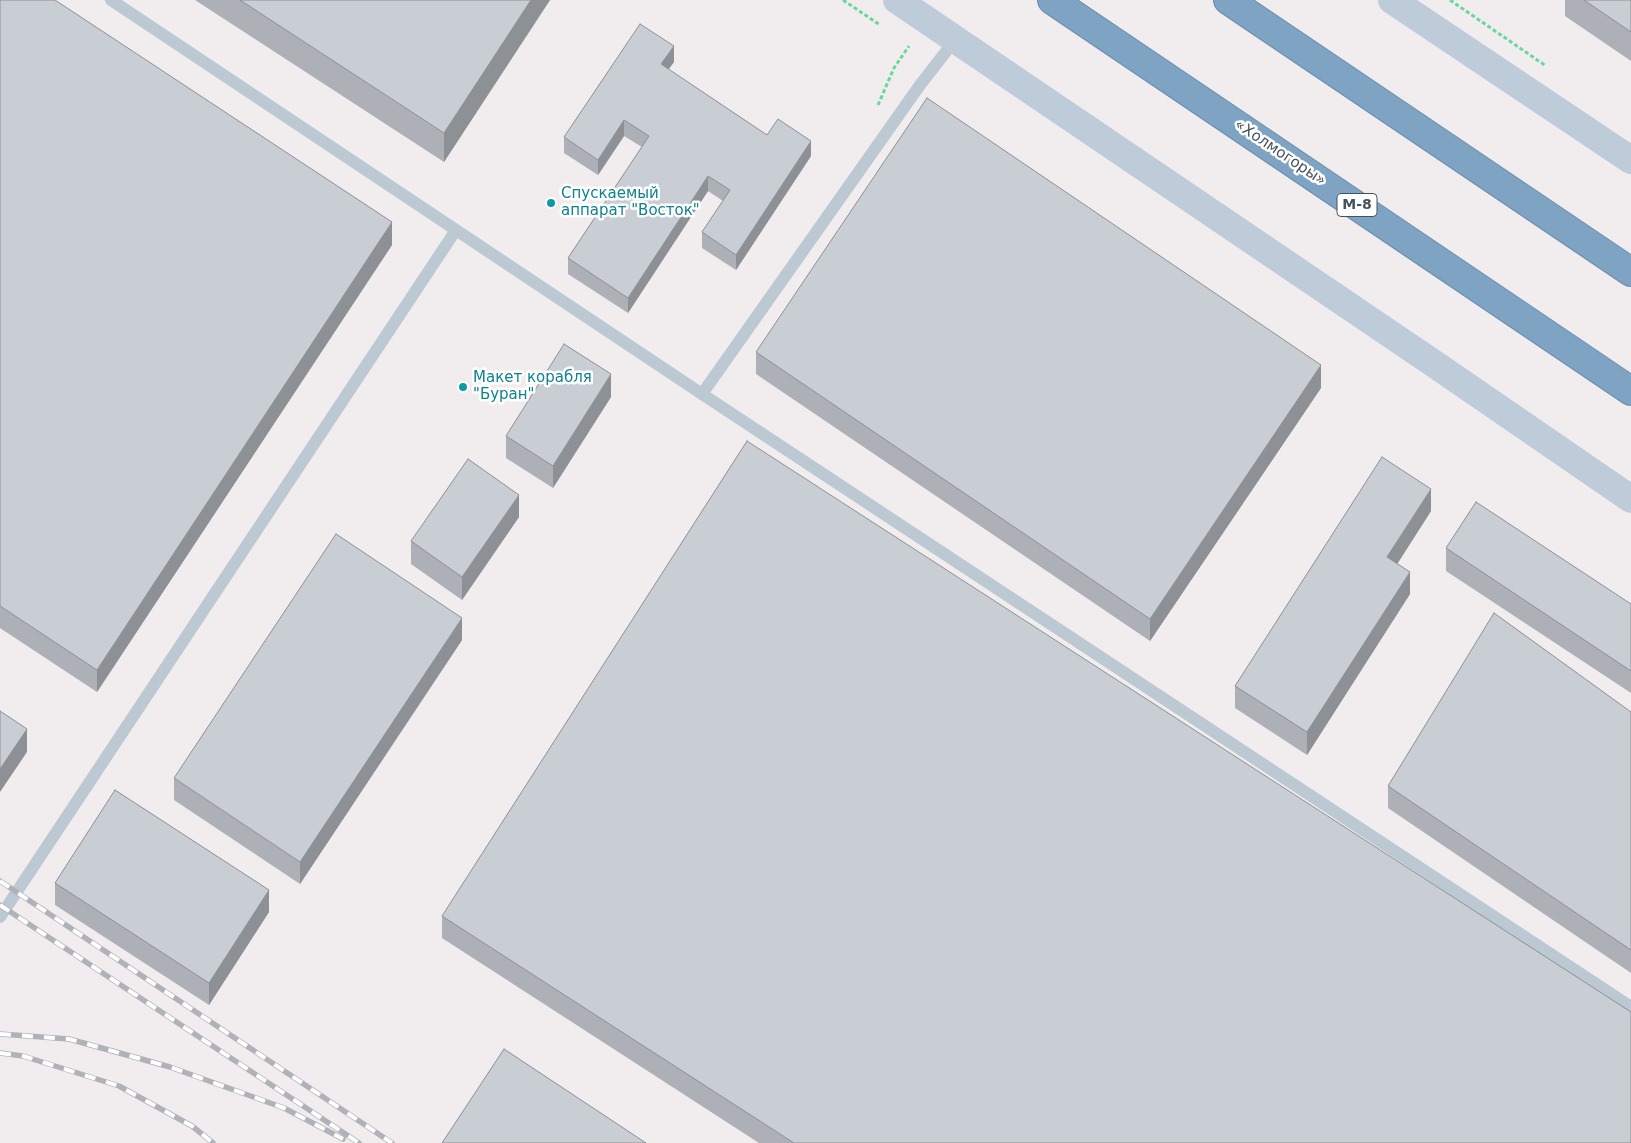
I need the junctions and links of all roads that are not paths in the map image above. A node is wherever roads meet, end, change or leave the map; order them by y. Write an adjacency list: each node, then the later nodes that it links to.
1 (111, 0): 8 (lane)
2 (897, 0): 6 (street)
3 (1052, 0): 10 (highway, «Холмогоры» / М-8)
4 (1228, 0): 9 (highway)
5 (1392, 0): 7 (street)
6 (956, 40): 11 (lane); 12 (street)
7 (1631, 160)
8 (456, 230): 11 (lane); 13 (lane)
9 (1631, 272)
10 (1631, 391)
11 (702, 394): 14 (lane)
12 (1631, 499)
13 (0, 917)
14 (1631, 1007)

